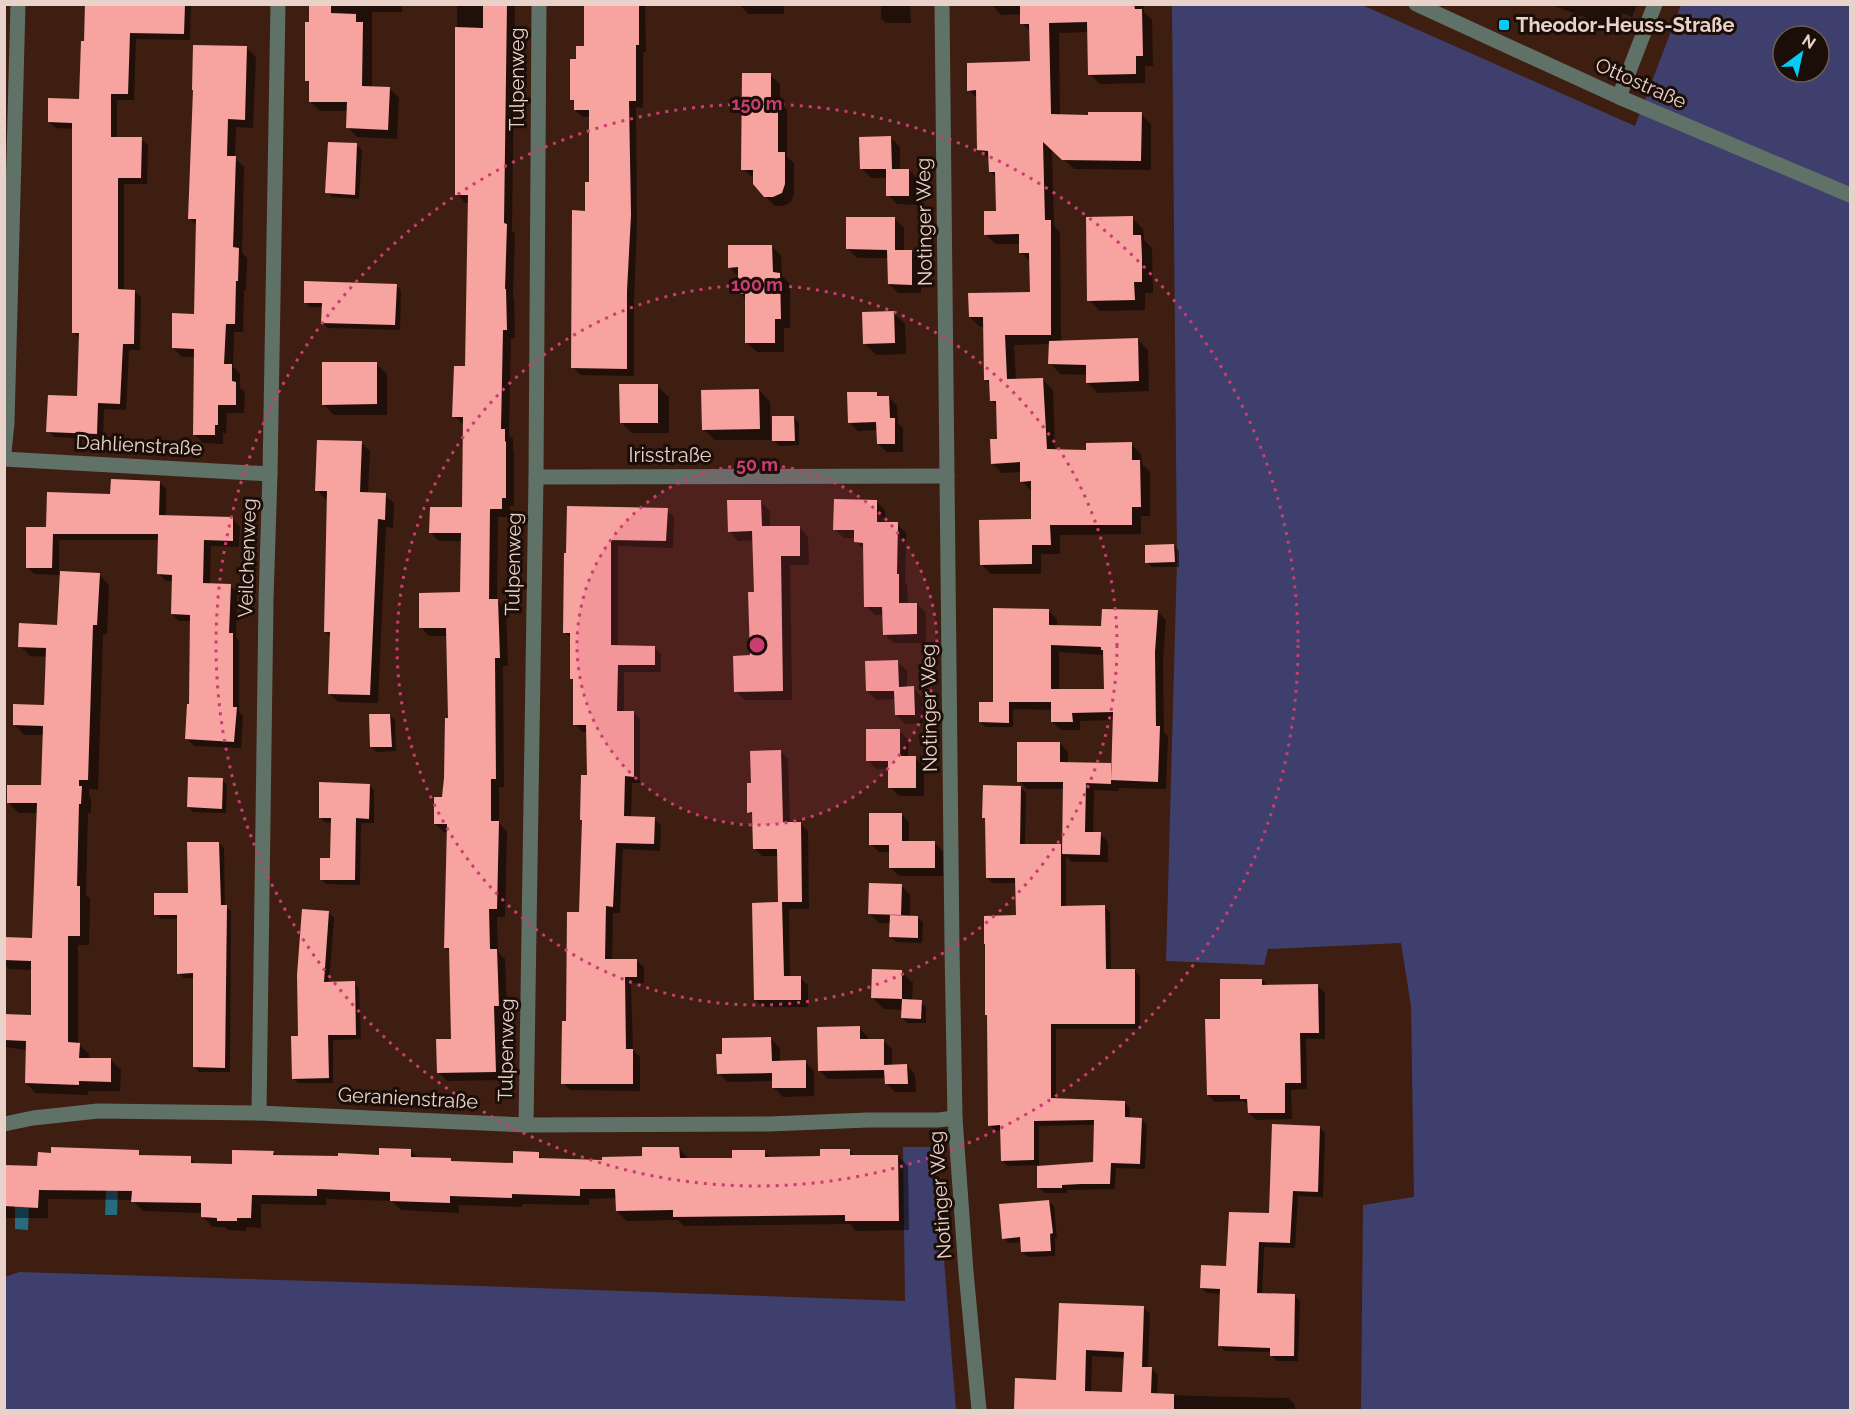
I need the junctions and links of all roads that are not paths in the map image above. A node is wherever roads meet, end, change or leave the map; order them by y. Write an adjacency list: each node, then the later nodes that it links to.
1 (18, 4): 9 (street)
2 (278, 4): 11 (street, Veilchenweg)
3 (538, 4): 12 (street, Tulpenweg)
4 (942, 4): 13 (street, Notinger Weg)
5 (1416, 4): 7 (street, Ottostraße)
6 (1655, 4): 7 (street)
7 (1619, 96): 8 (street, Ottostraße)
8 (1851, 195)
9 (4, 452)
10 (4, 459): 11 (street, Dahlienstraße)
11 (270, 474): 14 (street, Veilchenweg)
12 (536, 477): 13 (street, Irisstraße); 17 (street, Tulpenweg)
13 (947, 477): 15 (street, Notinger Weg)
14 (259, 1113): 16 (street, Geranienstraße); 17 (street, Geranienstraße)
15 (955, 1118): 17 (street, Geranienstraße); 18 (street, Notinger Weg)
16 (4, 1124)
17 (526, 1125)
18 (980, 1410)

